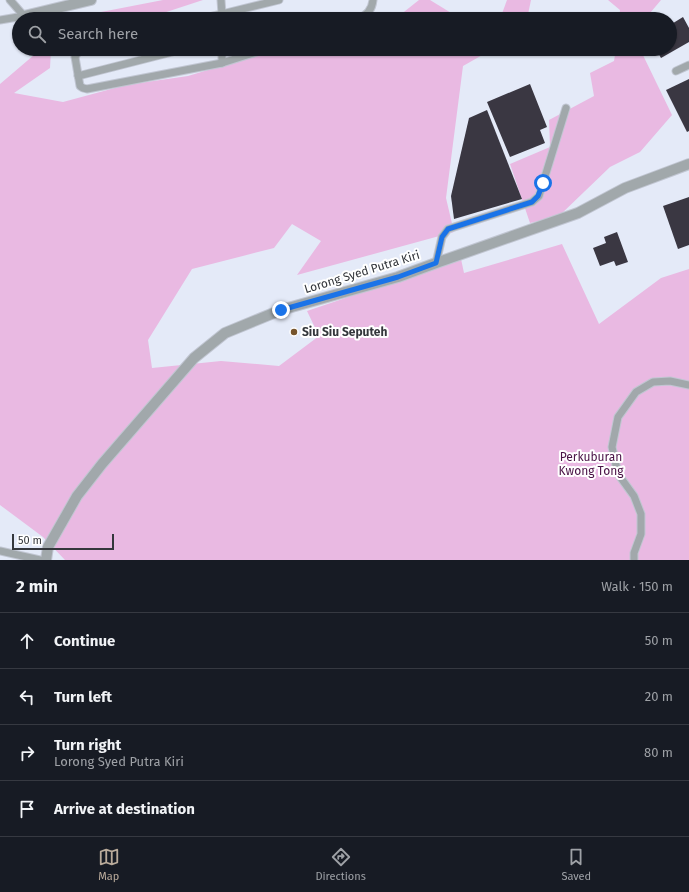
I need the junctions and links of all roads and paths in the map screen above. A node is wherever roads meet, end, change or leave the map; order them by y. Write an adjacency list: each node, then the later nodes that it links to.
1 (10, 0): 6 (lane)
2 (91, 0): 7 (street)
3 (221, 0): 8 (lane)
4 (279, 0): 9 (lane)
5 (373, 0): 10 (lane)
6 (20, 12)
7 (41, 12)
8 (222, 12)
9 (236, 12)
10 (369, 12)
11 (12, 18): 12 (lane)
12 (0, 20)
13 (75, 56): 20 (lane)
14 (157, 56): 20 (lane)
15 (222, 56): 17 (lane)
16 (244, 56): 17 (lane)
17 (222, 63): 20 (lane)
18 (689, 65): 19 (lane)
19 (676, 71)
20 (78, 76)
21 (566, 108): 23 (lane)
22 (689, 164): 23 (street, Lorong Syed Putra Kiri)
23 (436, 263): 27 (street, Lorong Syed Putra Kiri)
24 (689, 385): 28 (lane)
25 (0, 551): 26 (lane)
26 (40, 560)
27 (46, 560)
28 (634, 560)

